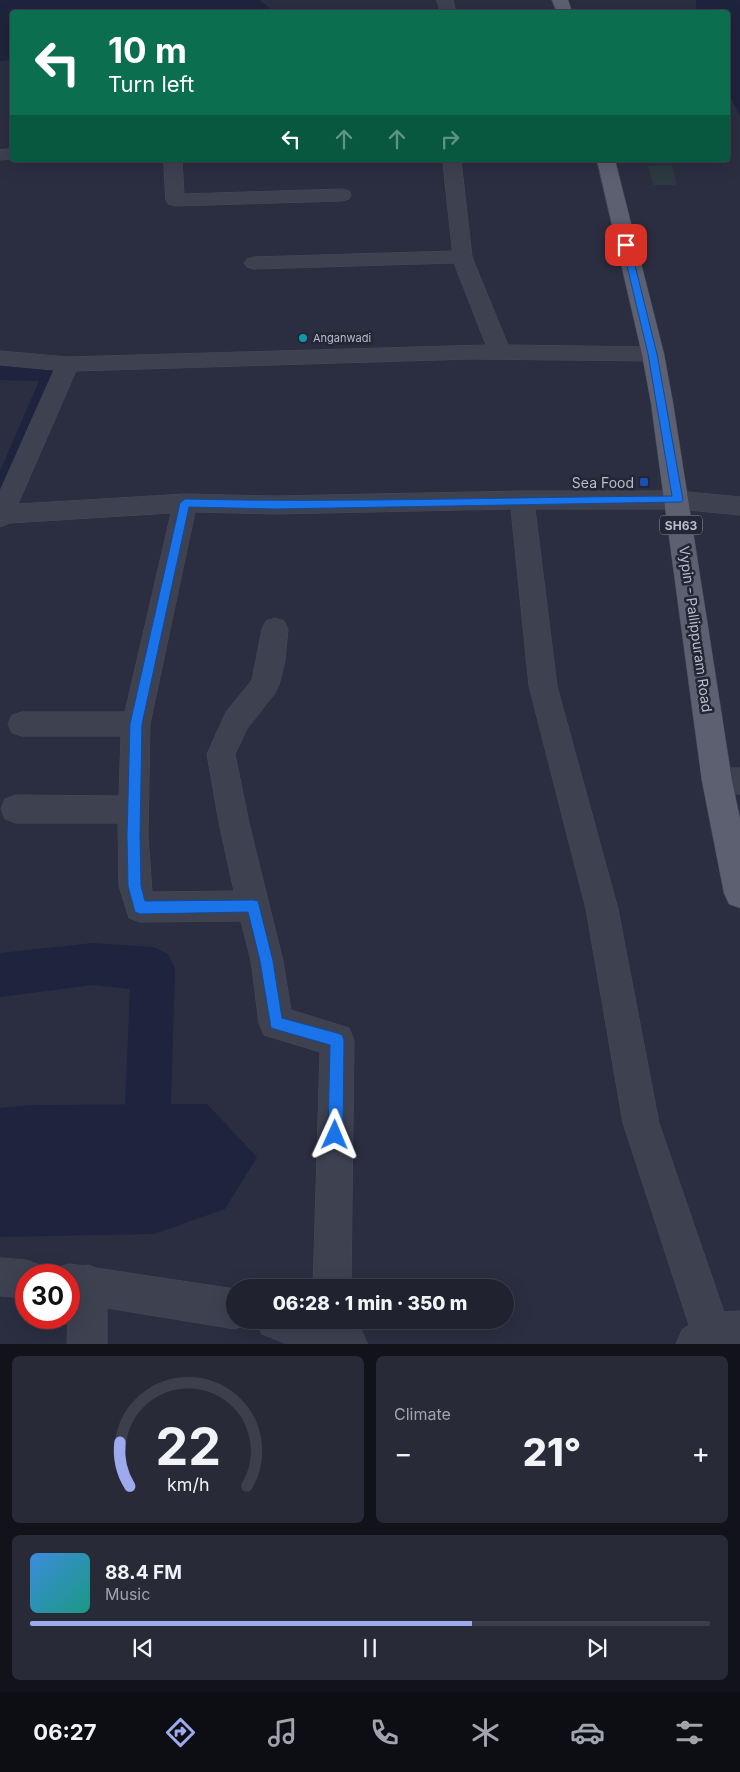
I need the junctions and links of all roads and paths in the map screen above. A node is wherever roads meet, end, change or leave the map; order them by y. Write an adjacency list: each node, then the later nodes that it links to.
1 (173, 162): 4 (street)
2 (452, 162): 5 (street)
3 (606, 162): 8 (main road, Vypin - Pallippuram Road / SH63)
4 (342, 195)
5 (462, 257): 6 (street); 7 (street)
6 (254, 263)
7 (499, 351): 8 (street); 10 (street)
8 (653, 354): 12 (main road, Vypin - Pallippuram Road / SH63)
9 (0, 358): 10 (street)
10 (68, 364): 15 (street)
11 (522, 500): 12 (street); 13 (street); 32 (street)
12 (678, 500): 14 (street); 19 (main road, Vypin - Pallippuram Road / SH63)
13 (185, 503): 15 (street); 18 (street)
14 (740, 506)
15 (0, 515)
16 (275, 629): 23 (street)
17 (22, 724): 18 (street)
18 (136, 724): 21 (street)
19 (729, 781): 22 (main road, Vypin - Pallippuram Road / SH63)
20 (16, 809): 21 (street)
21 (135, 810): 23 (street)
22 (740, 893)
23 (253, 906): 26 (street)
24 (0, 1276): 25 (street)
25 (15, 1278)
26 (332, 1279)
27 (80, 1283): 29 (street)
28 (80, 1295): 33 (street)
29 (226, 1308)
30 (312, 1329): 31 (street)
31 (336, 1335)
32 (715, 1336)
33 (88, 1344)

